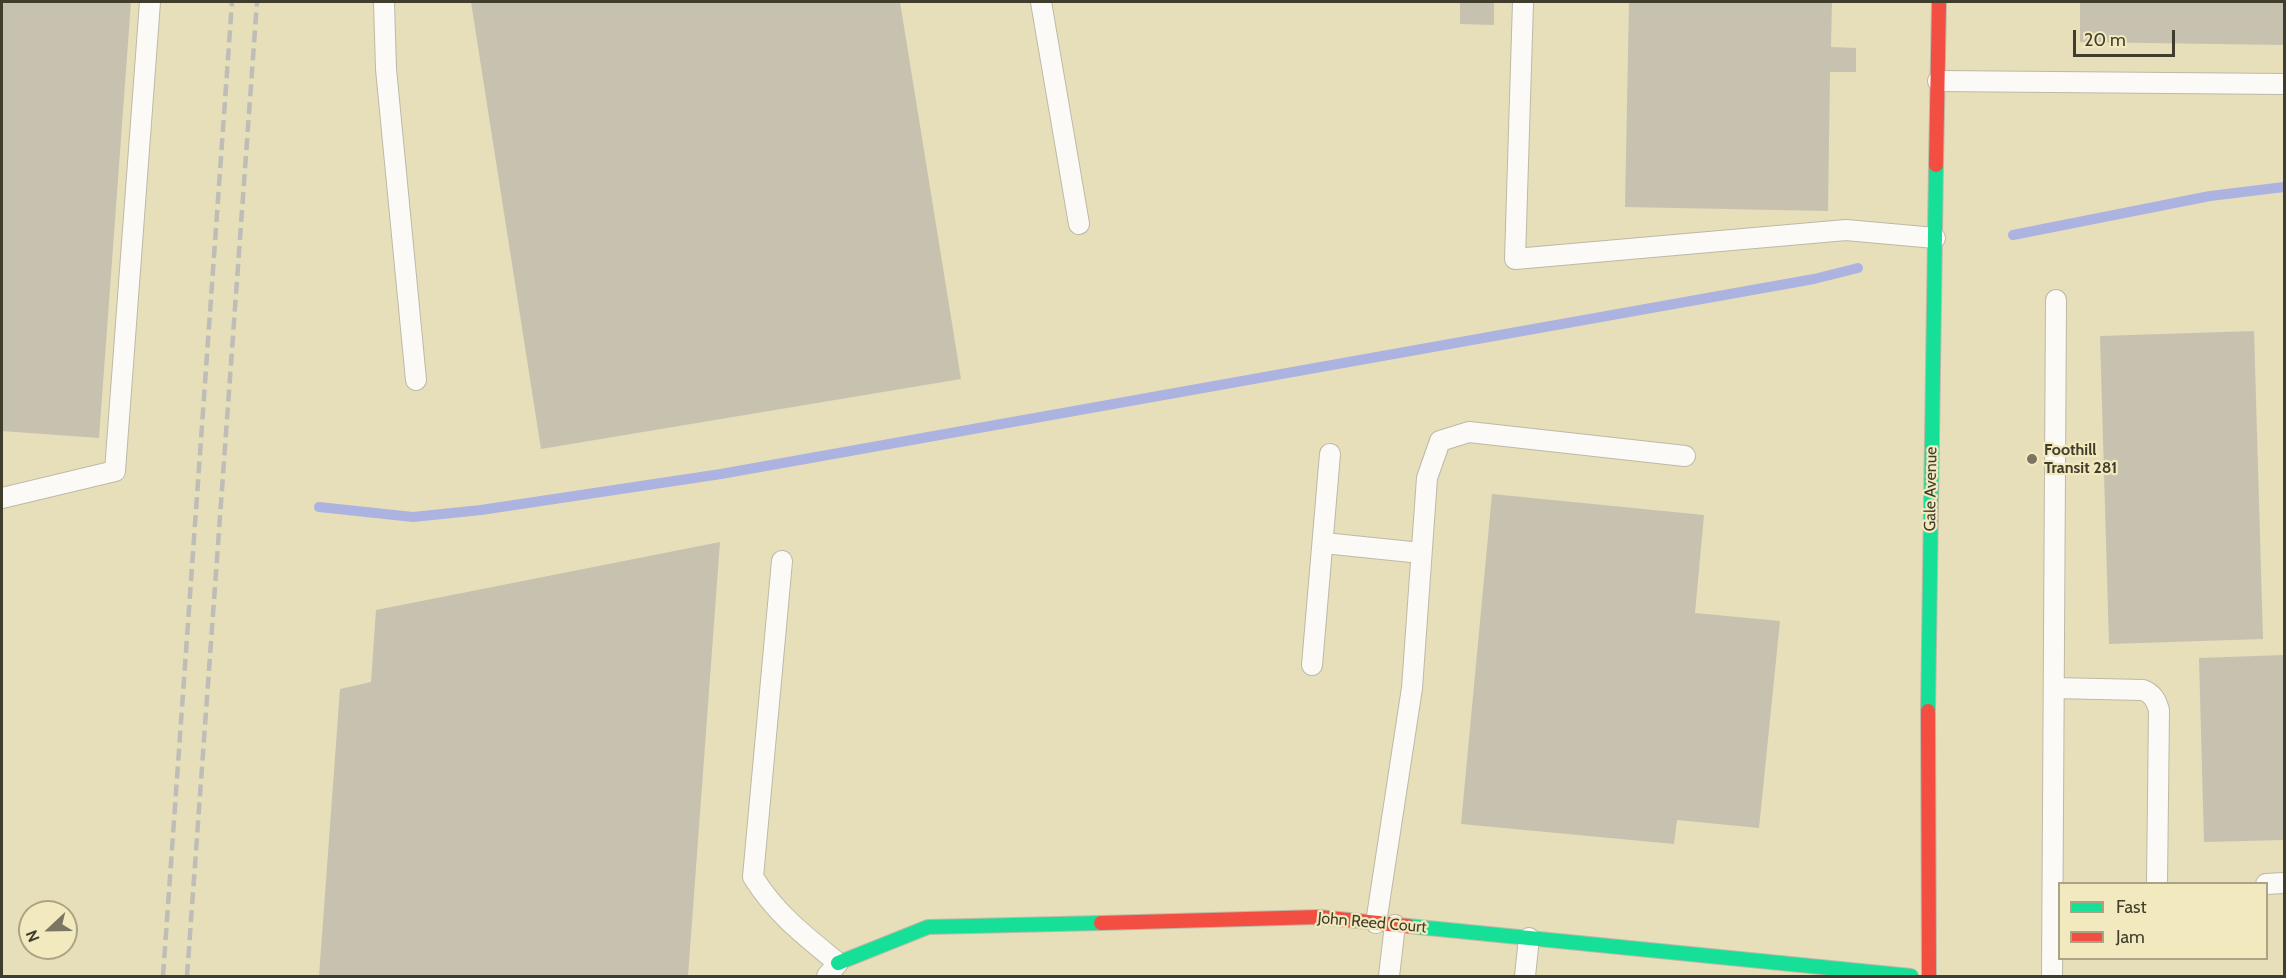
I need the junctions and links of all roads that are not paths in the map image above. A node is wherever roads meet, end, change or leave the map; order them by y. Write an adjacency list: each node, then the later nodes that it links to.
1 (150, 2): 14 (lane)
2 (384, 2): 11 (lane)
3 (1041, 2): 8 (lane)
4 (1523, 2): 9 (lane)
5 (1939, 2): 6 (street, Gale Avenue)
6 (1938, 81): 7 (lane); 9 (street, Gale Avenue)
7 (2284, 84)
8 (1079, 224)
9 (1935, 238): 30 (street, Gale Avenue)
10 (2056, 300): 19 (lane)
11 (416, 380)
12 (1330, 454): 15 (lane)
13 (1685, 456): 16 (lane)
14 (2, 498)
15 (1324, 543): 16 (lane); 18 (lane)
16 (1421, 553): 24 (lane)
17 (782, 561): 26 (lane)
18 (1312, 665)
19 (2054, 688): 20 (lane); 23 (lane)
20 (2157, 882)
21 (2284, 883): 22 (lane)
22 (2268, 884)
23 (2056, 889): 31 (lane)
24 (1386, 924): 25 (street, John Reed Court); 26 (street, John Reed Court); 27 (lane)
25 (1529, 938): 28 (lane); 29 (street, John Reed Court)
26 (832, 970)
27 (1389, 976)
28 (1525, 976)
29 (1911, 976)
30 (1929, 976)
31 (2052, 976)

